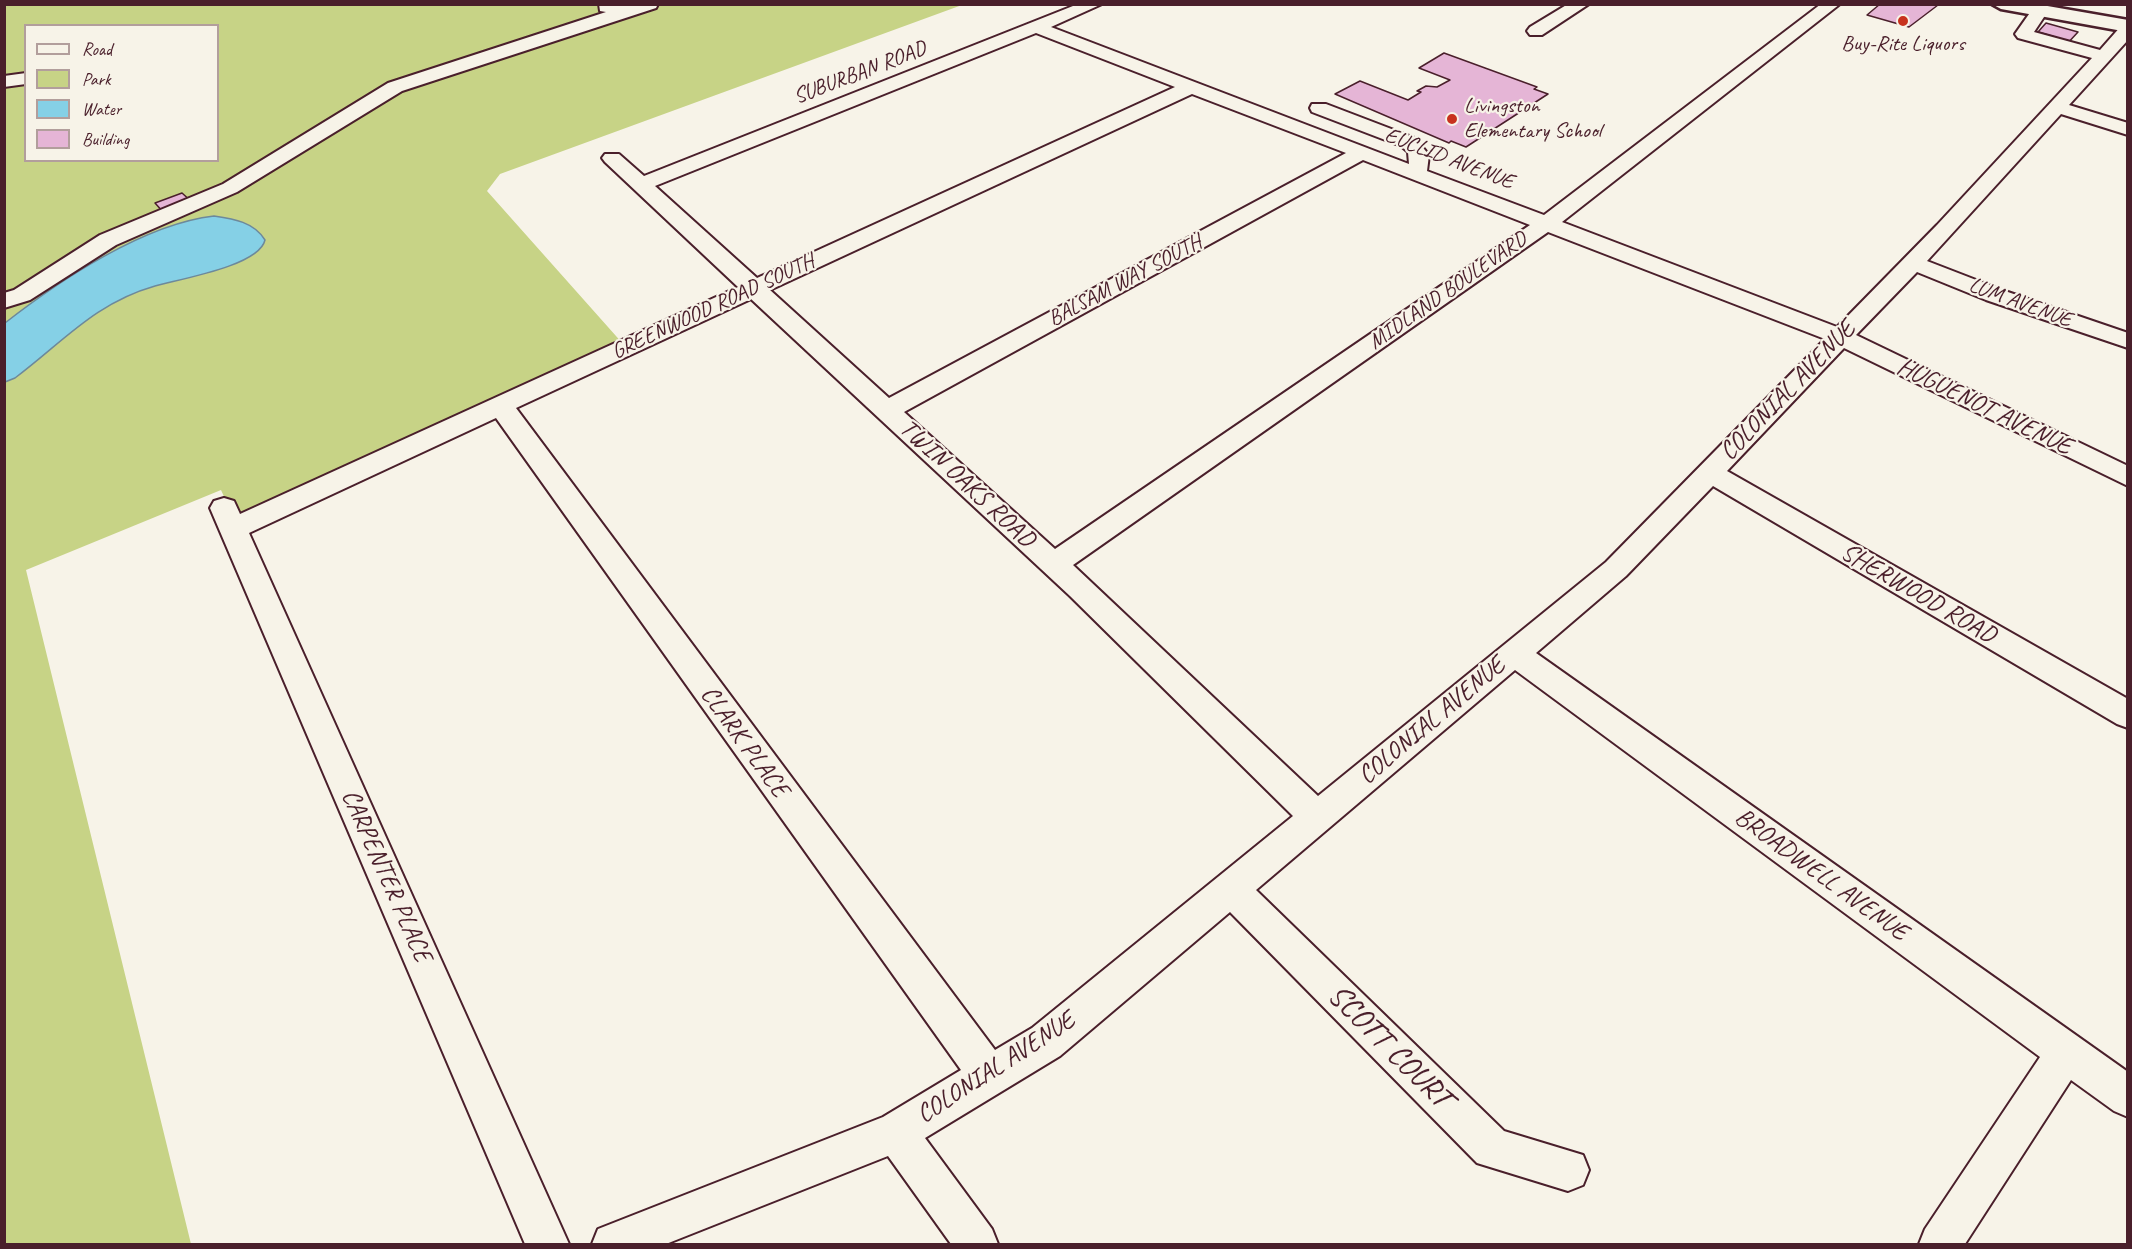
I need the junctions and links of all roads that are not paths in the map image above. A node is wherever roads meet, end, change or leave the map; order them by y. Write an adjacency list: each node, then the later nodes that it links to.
1 (601, 4): 7 (street)
2 (650, 4): 7 (street)
3 (1094, 4): 10 (street, SUBURBAN ROAD)
4 (1581, 4): 11 (street)
5 (1832, 4): 23 (street, MIDLAND BOULEVARD)
6 (2001, 4): 8 (main road)
7 (625, 11): 26 (street)
8 (2040, 11): 9 (main road); 12 (street)
9 (2127, 27): 12 (street, COLONIAL AVENUE)
10 (1038, 28): 15 (street, EUCLID AVENUE); 22 (street, SUBURBAN ROAD)
11 (1536, 31)
12 (2111, 56): 17 (street, COLONIAL AVENUE)
13 (24, 78): 14 (street)
14 (4, 82)
15 (1192, 86): 19 (street, EUCLID AVENUE); 25 (street, GREENWOOD ROAD SOUTH)
16 (1319, 108): 21 (street)
17 (2056, 108): 18 (street); 24 (street, COLONIAL AVENUE)
18 (2127, 129)
19 (1364, 152): 21 (street, EUCLID AVENUE); 30 (street, BALSAM WAY SOUTH)
20 (612, 158): 22 (street, TWIN OAKS ROAD)
21 (1417, 172): 23 (street, EUCLID AVENUE)
22 (642, 184): 25 (street, TWIN OAKS ROAD)
23 (1547, 222): 27 (street, EUCLID AVENUE); 34 (street, MIDLAND BOULEVARD)
24 (1913, 263): 27 (street, COLONIAL AVENUE); 28 (street, LUM AVENUE)
25 (754, 288): 29 (street, GREENWOOD ROAD SOUTH); 30 (street, TWIN OAKS ROAD)
26 (4, 301)
27 (1841, 337): 31 (street, COLONIAL AVENUE); 32 (street, HUGUENOT AVENUE)
28 (2127, 341)
29 (501, 405): 33 (street, GREENWOOD ROAD SOUTH); 40 (street, CLARK PLACE)
30 (887, 410): 34 (street, TWIN OAKS ROAD)
31 (1709, 472): 35 (street, COLONIAL AVENUE); 36 (street, SHERWOOD ROAD)
32 (2127, 477)
33 (229, 518): 44 (street, CARPENTER PLACE)
34 (1054, 564): 37 (street, TWIN OAKS ROAD)
35 (1514, 653): 37 (street, COLONIAL AVENUE); 39 (street, BROADWELL AVENUE)
36 (2127, 715)
37 (1317, 817): 38 (street, COLONIAL AVENUE)
38 (1231, 889): 40 (street, COLONIAL AVENUE); 43 (street, SCOTT COURT)
39 (2066, 1052): 41 (street, BROADWELL AVENUE); 47 (street)
40 (990, 1077): 42 (street, COLONIAL AVENUE)
41 (2127, 1097)
42 (896, 1132): 45 (street, COLONIAL AVENUE); 46 (street)
43 (1568, 1170)
44 (547, 1245)
45 (613, 1245)
46 (977, 1245)
47 (1940, 1245)

